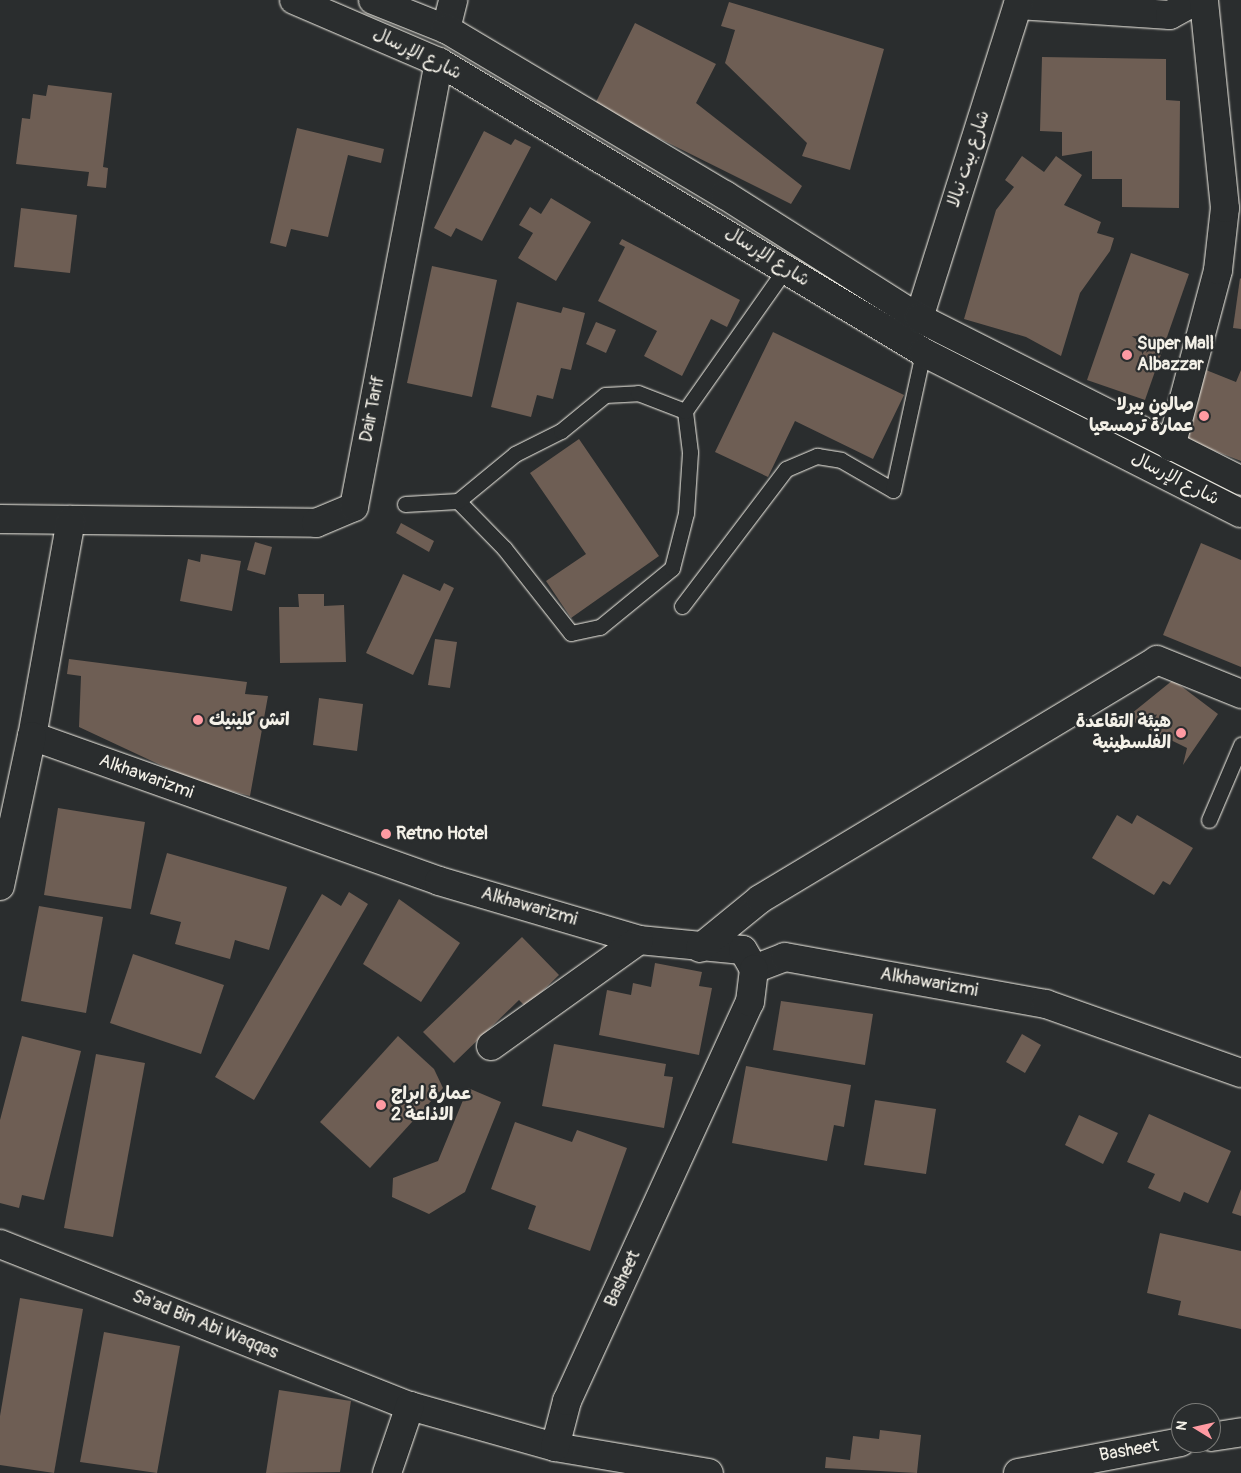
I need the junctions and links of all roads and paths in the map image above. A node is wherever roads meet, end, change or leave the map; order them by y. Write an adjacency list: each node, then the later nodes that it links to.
1 (294, 0): 8 (street, شارع الإرسال)
2 (373, 0): 7 (street, شارع الإرسال)
3 (453, 0): 7 (street, Dair Tarif)
4 (1197, 0): 6 (street)
5 (1204, 0): 12 (street)
6 (1019, 2): 10 (street, شارع بيت نبالا)
7 (446, 29): 8 (street, Dair Tarif); 10 (street, شارع الإرسال)
8 (439, 62): 9 (street, شارع الإرسال); 18 (street, Dair Tarif)
9 (785, 269): 10 (street, شارع الإرسال); 11 (lane)
10 (917, 338): 12 (street, شارع الإرسال); 16 (street, شارع الإرسال); 19 (lane)
11 (684, 411): 14 (lane); 14 (lane)
12 (1171, 447): 13 (street, شارع الإرسال)
13 (1241, 481)
14 (458, 502): 15 (lane)
15 (405, 504)
16 (1241, 513)
17 (0, 519): 18 (street)
18 (71, 520): 21 (street)
19 (682, 606)
20 (1241, 694): 26 (street)
21 (32, 736): 24 (street); 25 (street, Alkhawarizmi)
22 (1241, 745): 23 (lane)
23 (1209, 820)
24 (0, 886)
25 (639, 940): 26 (street, Alkhawarizmi); 28 (street)
26 (700, 948): 27 (street, Alkhawarizmi)
27 (754, 969): 29 (street, Alkhawarizmi); 35 (street, Basheet)
28 (491, 1046)
29 (1241, 1073)
30 (0, 1244): 31 (street, Sa'ad Bin Abi Waqqas)
31 (410, 1406): 35 (street, Sa'ad Bin Abi Waqqas); 36 (street)
32 (1241, 1432): 33 (street)
33 (1221, 1435)
34 (1171, 1444): 38 (street, Basheet)
35 (555, 1447): 37 (street)
36 (387, 1473)
37 (709, 1473)
38 (1018, 1473)

